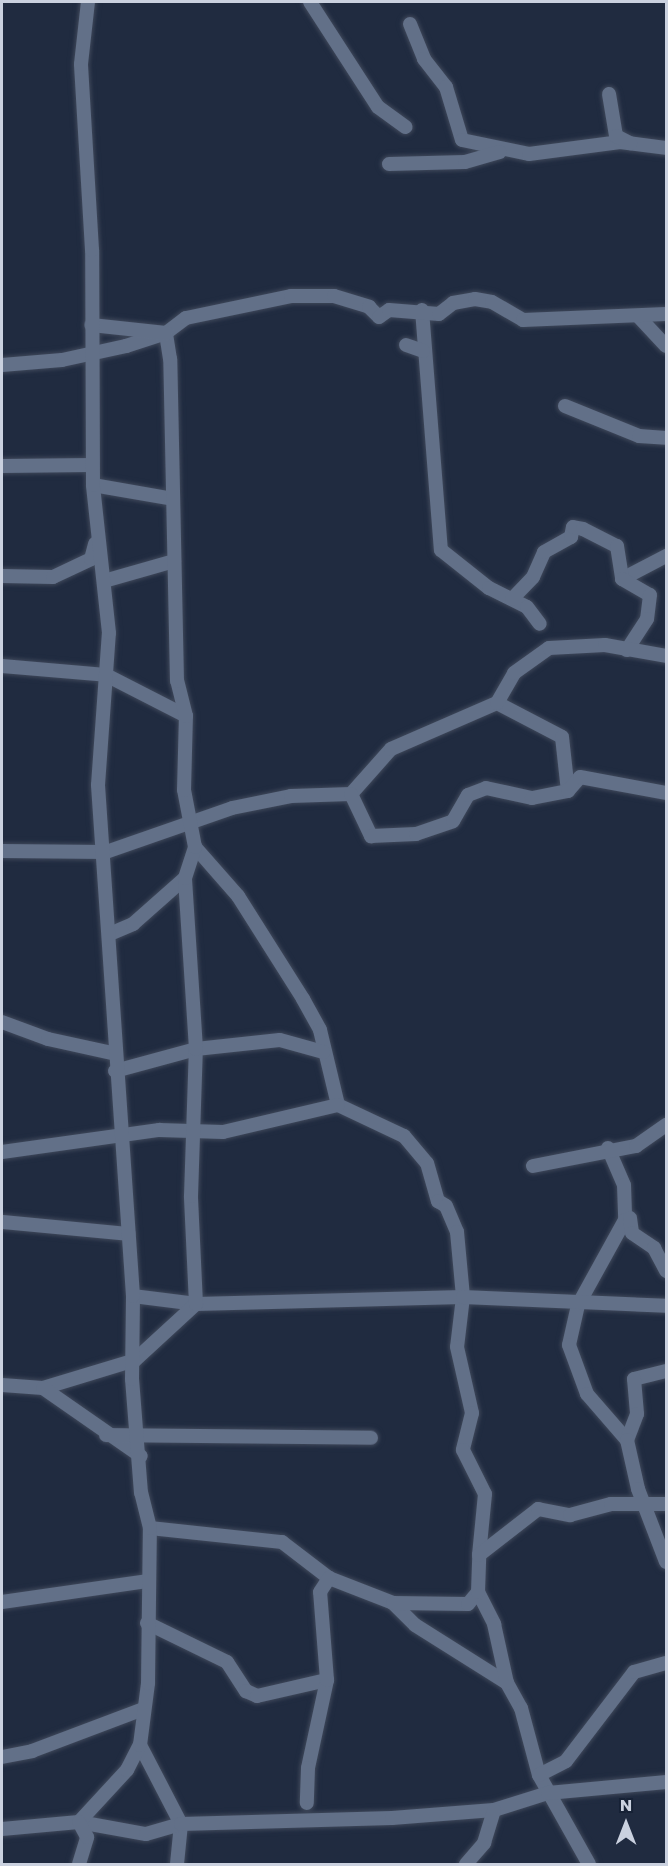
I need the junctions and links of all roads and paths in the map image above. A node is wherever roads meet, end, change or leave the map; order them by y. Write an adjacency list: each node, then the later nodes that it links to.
1 (88, 2): 13 (street)
2 (310, 2): 5 (street)
3 (410, 24): 8 (street)
4 (609, 94): 6 (street)
5 (406, 126)
6 (636, 147): 7 (street); 8 (street)
7 (666, 148)
8 (500, 152): 9 (street)
9 (389, 164)
10 (422, 310): 12 (street); 14 (street); 17 (street)
11 (666, 314): 12 (street)
12 (638, 316): 16 (street)
13 (91, 325): 14 (street); 18 (street)
14 (166, 333): 18 (street); 25 (street)
15 (406, 345): 17 (street)
16 (666, 346)
17 (423, 351): 32 (street)
18 (91, 352): 19 (street); 22 (street)
19 (2, 365)
20 (564, 406): 21 (street)
21 (666, 438)
22 (92, 465): 23 (street); 24 (street)
23 (2, 466)
24 (93, 485): 25 (street); 26 (street)
25 (173, 499): 28 (street)
26 (95, 543): 29 (street); 31 (street)
27 (666, 556): 30 (street)
28 (174, 561): 31 (street); 39 (street)
29 (2, 576)
30 (622, 579): 32 (street); 34 (street)
31 (104, 581): 37 (street)
32 (512, 599): 33 (street)
33 (540, 624)
34 (627, 650): 35 (street); 38 (street)
35 (666, 656)
36 (2, 666): 37 (street)
37 (106, 675): 39 (street); 46 (street)
38 (497, 703): 40 (street); 42 (street)
39 (186, 716): 43 (street)
40 (567, 791): 41 (street); 42 (street)
41 (666, 793)
42 (351, 794): 43 (street)
43 (190, 824): 44 (street); 46 (street)
44 (195, 847): 47 (street); 51 (street)
45 (2, 852): 46 (street)
46 (106, 852): 48 (street)
47 (185, 878): 48 (street); 50 (street)
48 (112, 933): 52 (street)
49 (2, 1022): 52 (street)
50 (196, 1048): 51 (street); 53 (street); 56 (street)
51 (323, 1052): 54 (street)
52 (112, 1053): 53 (street)
53 (115, 1071): 57 (street)
54 (338, 1105): 56 (street); 66 (street)
55 (666, 1125): 58 (street)
56 (196, 1135): 57 (street); 67 (street)
57 (122, 1139): 59 (street); 63 (street)
58 (608, 1148): 60 (street); 68 (street)
59 (2, 1152)
60 (533, 1166)
61 (630, 1218): 64 (street)
62 (2, 1222): 63 (street)
63 (128, 1234): 65 (street)
64 (666, 1271)
65 (133, 1296): 67 (street); 70 (street)
66 (463, 1297): 67 (street); 68 (street); 82 (street)
67 (196, 1304): 70 (street)
68 (578, 1305): 69 (street); 77 (street)
69 (666, 1306)
70 (135, 1360): 73 (street); 75 (street)
71 (666, 1371): 77 (street)
72 (2, 1385): 73 (street)
73 (43, 1388): 74 (street)
74 (106, 1435): 75 (street); 78 (street)
75 (139, 1436): 76 (street); 78 (street)
76 (371, 1438)
77 (627, 1440): 80 (street)
78 (141, 1456): 81 (street)
79 (666, 1504): 80 (street)
80 (643, 1505): 82 (street); 83 (street)
81 (150, 1528): 84 (street); 85 (street)
82 (479, 1555): 86 (street)
83 (666, 1563)
84 (329, 1578): 88 (street); 91 (street)
85 (148, 1581): 87 (street); 89 (street)
86 (478, 1592): 88 (street); 92 (street)
87 (2, 1602)
88 (393, 1603): 92 (street)
89 (147, 1623): 91 (street); 93 (street)
90 (666, 1663): 96 (street)
91 (327, 1680): 99 (street)
92 (507, 1683): 96 (street)
93 (143, 1709): 94 (street); 95 (street)
94 (140, 1745): 101 (street); 102 (street)
95 (2, 1757)
96 (539, 1775): 98 (street)
97 (666, 1782): 98 (street)
98 (548, 1793): 100 (street); 107 (street)
99 (307, 1803)
100 (494, 1810): 102 (street); 106 (street)
101 (79, 1822): 102 (street); 103 (street); 104 (street)
102 (181, 1824): 105 (street)
103 (2, 1829)
104 (79, 1864)
105 (177, 1864)
106 (466, 1864)
107 (589, 1864)

